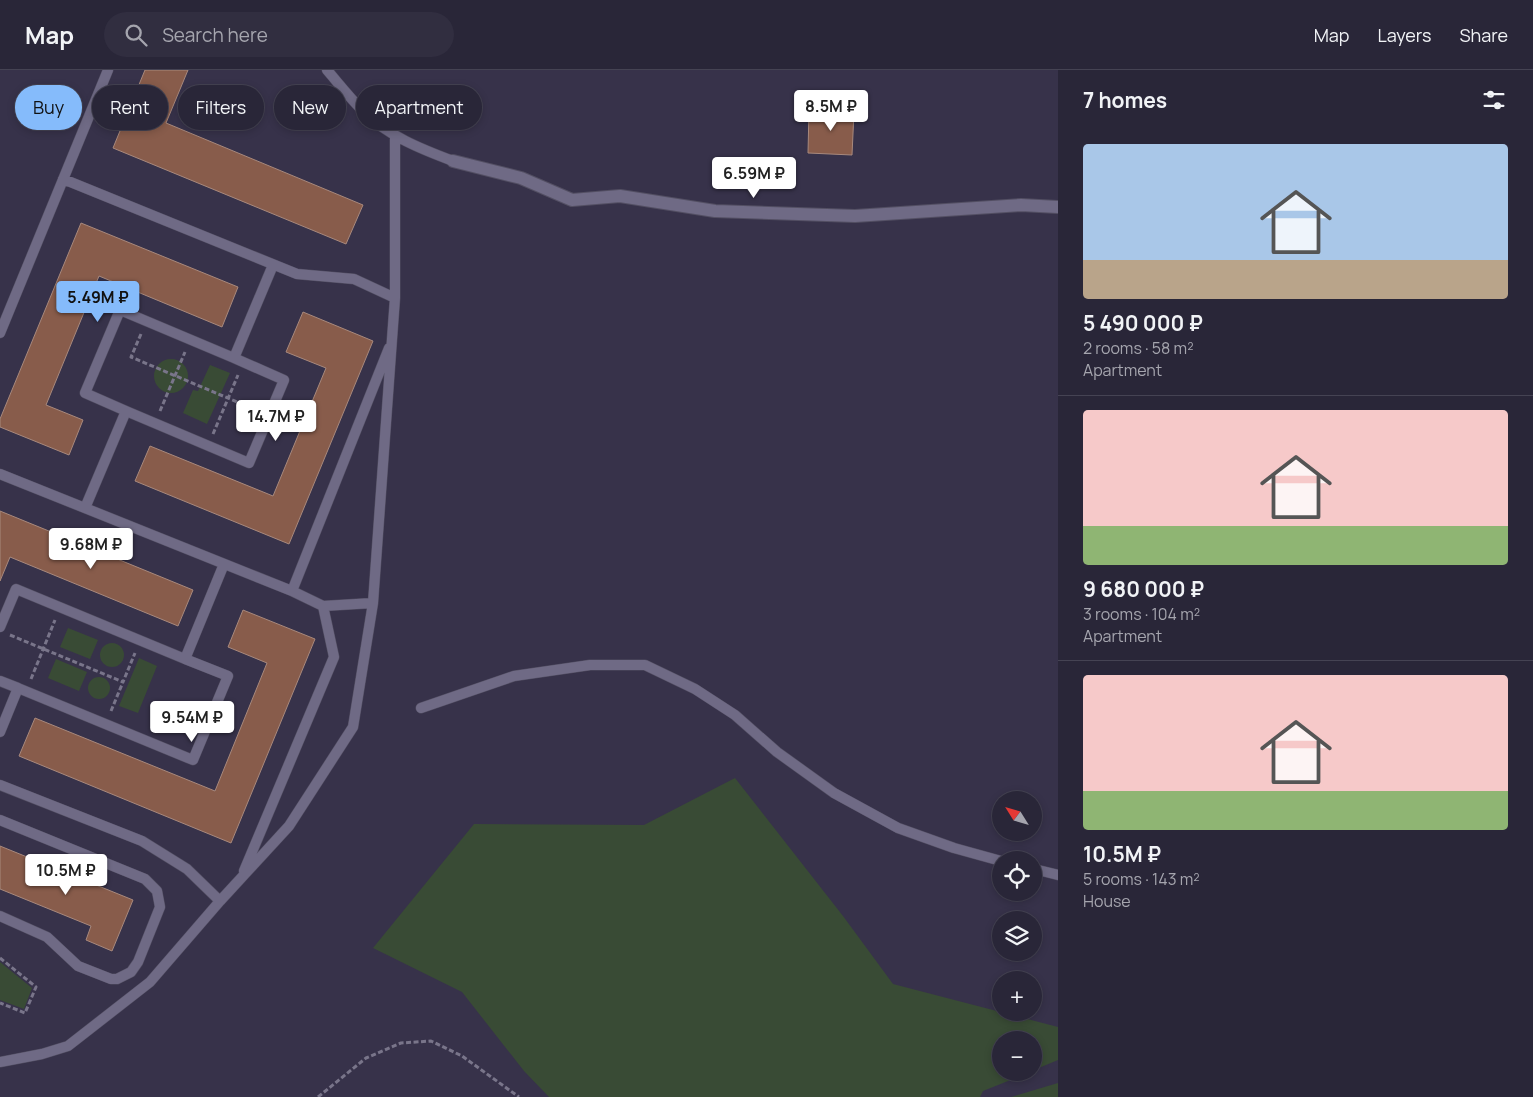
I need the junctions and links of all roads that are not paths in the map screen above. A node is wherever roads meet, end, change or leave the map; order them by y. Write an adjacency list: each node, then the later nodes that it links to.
1 (108, 70): 5 (lane)
2 (327, 70): 3 (lane)
3 (395, 136): 4 (lane); 8 (lane)
4 (453, 161): 6 (street)
5 (63, 179): 7 (lane); 9 (lane)
6 (1058, 207)
7 (273, 265): 8 (lane); 11 (lane)
8 (395, 298): 10 (lane)
9 (0, 333)
10 (392, 339): 16 (lane); 17 (lane)
11 (238, 361): 12 (lane); 12 (lane)
12 (126, 411): 14 (lane)
13 (0, 474): 14 (lane)
14 (85, 508): 15 (lane)
15 (224, 564): 16 (lane); 20 (lane)
16 (292, 591): 18 (lane)
17 (373, 603): 18 (lane); 30 (lane)
18 (324, 606): 30 (lane)
19 (0, 628): 20 (lane)
20 (185, 659): 22 (lane)
21 (0, 681): 22 (lane)
22 (22, 690): 24 (lane)
23 (421, 708): 27 (lane)
24 (0, 732)
25 (0, 785): 31 (lane)
26 (0, 820): 32 (lane)
27 (992, 859)
28 (1042, 871): 29 (lane)
29 (1058, 875)
30 (241, 877): 31 (lane)
31 (220, 901): 33 (lane)
32 (0, 916)
33 (0, 1062)

